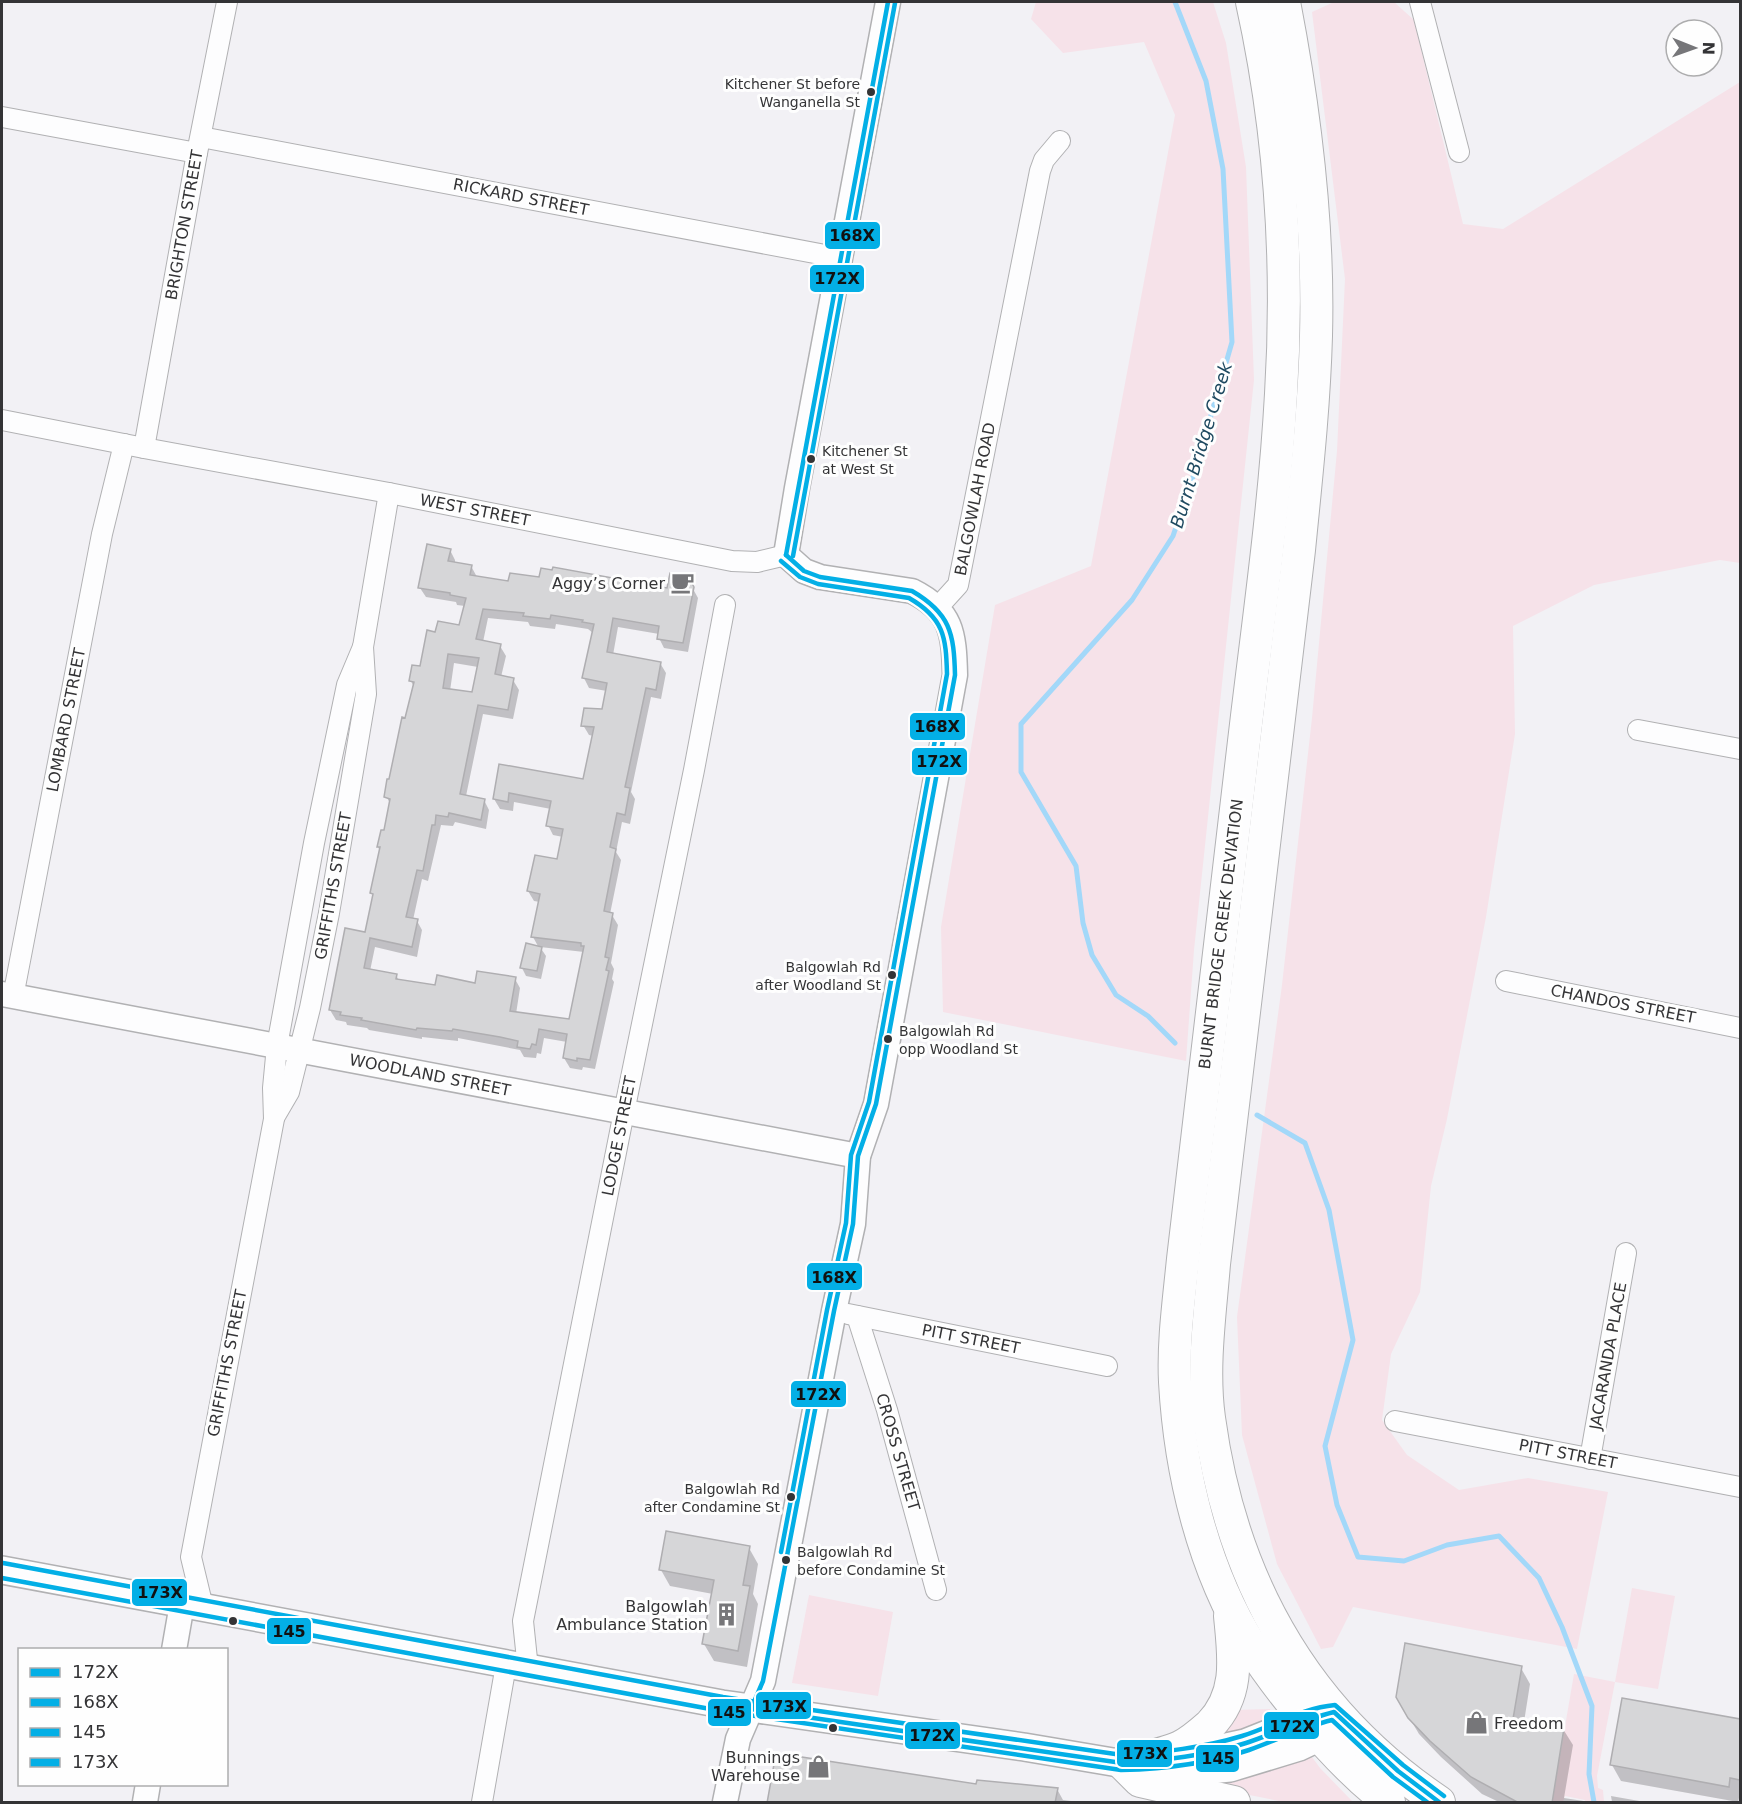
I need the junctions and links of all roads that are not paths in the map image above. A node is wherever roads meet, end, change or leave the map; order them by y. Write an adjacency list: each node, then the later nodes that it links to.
1 (227, 2): 8 (street, BRIGHTON STREET)
2 (888, 2): 10 (street)
3 (1252, 2): 35 (highway, BURNT BRIDGE CREEK DEVIATION)
4 (1284, 2): 40 (highway, BURNT BRIDGE CREEK DEVIATION)
5 (1420, 2): 9 (street)
6 (2, 117): 8 (street, RICKARD STREET)
7 (1060, 141): 17 (street, BALGOWLAH ROAD)
8 (199, 145): 10 (street, RICKARD STREET); 13 (street, BRIGHTON STREET)
9 (1459, 152)
10 (841, 258): 15 (street)
11 (2, 420): 12 (street, WEST STREET)
12 (124, 444): 13 (street, WEST STREET); 22 (street, LOMBARD STREET)
13 (144, 448): 14 (street, WEST STREET)
14 (389, 493): 15 (street, WEST STREET); 18 (street, GRIFFITHS STREET)
15 (786, 555): 17 (street)
16 (725, 604): 25 (street, LODGE STREET)
17 (938, 607): 26 (street)
18 (363, 647): 24 (street, GRIFFITHS STREET); 24 (street, GRIFFITHS STREET)
19 (1638, 730): 20 (street)
20 (1740, 750)
21 (1506, 981): 23 (street, CHANDOS STREET)
22 (7, 995): 24 (street, WOODLAND STREET)
23 (1740, 1028)
24 (288, 1048): 25 (street, WOODLAND STREET); 36 (street, GRIFFITHS STREET)
25 (624, 1112): 26 (street, WOODLAND STREET); 38 (street, LODGE STREET)
26 (858, 1156): 28 (street)
27 (1626, 1253): 31 (street, JACARANDA PLACE)
28 (846, 1314): 29 (street, PITT STREET); 34 (street, CROSS STREET); 39 (street)
29 (1107, 1366)
30 (1395, 1421): 31 (street, PITT STREET)
31 (1590, 1459): 32 (street, PITT STREET)
32 (1740, 1487)
33 (2, 1570): 36 (main road)
34 (936, 1590)
35 (1228, 1603): 40 (highway, BURNT BRIDGE CREEK DEVIATION); 41 (highway)
36 (192, 1606): 37 (street, GRIFFITHS STREET); 38 (main road)
37 (175, 1648)
38 (517, 1667): 39 (main road); 44 (street, LODGE STREET)
39 (751, 1709): 41 (main road); 45 (street)
40 (1320, 1723): 41 (main road); 47 (highway, BURNT BRIDGE CREEK DEVIATION); 48 (highway)
41 (1122, 1763): 46 (highway)
42 (148, 1786): 43 (street)
43 (144, 1803)
44 (482, 1803)
45 (725, 1803)
46 (1234, 1803)
47 (1389, 1803)
48 (1439, 1803)

